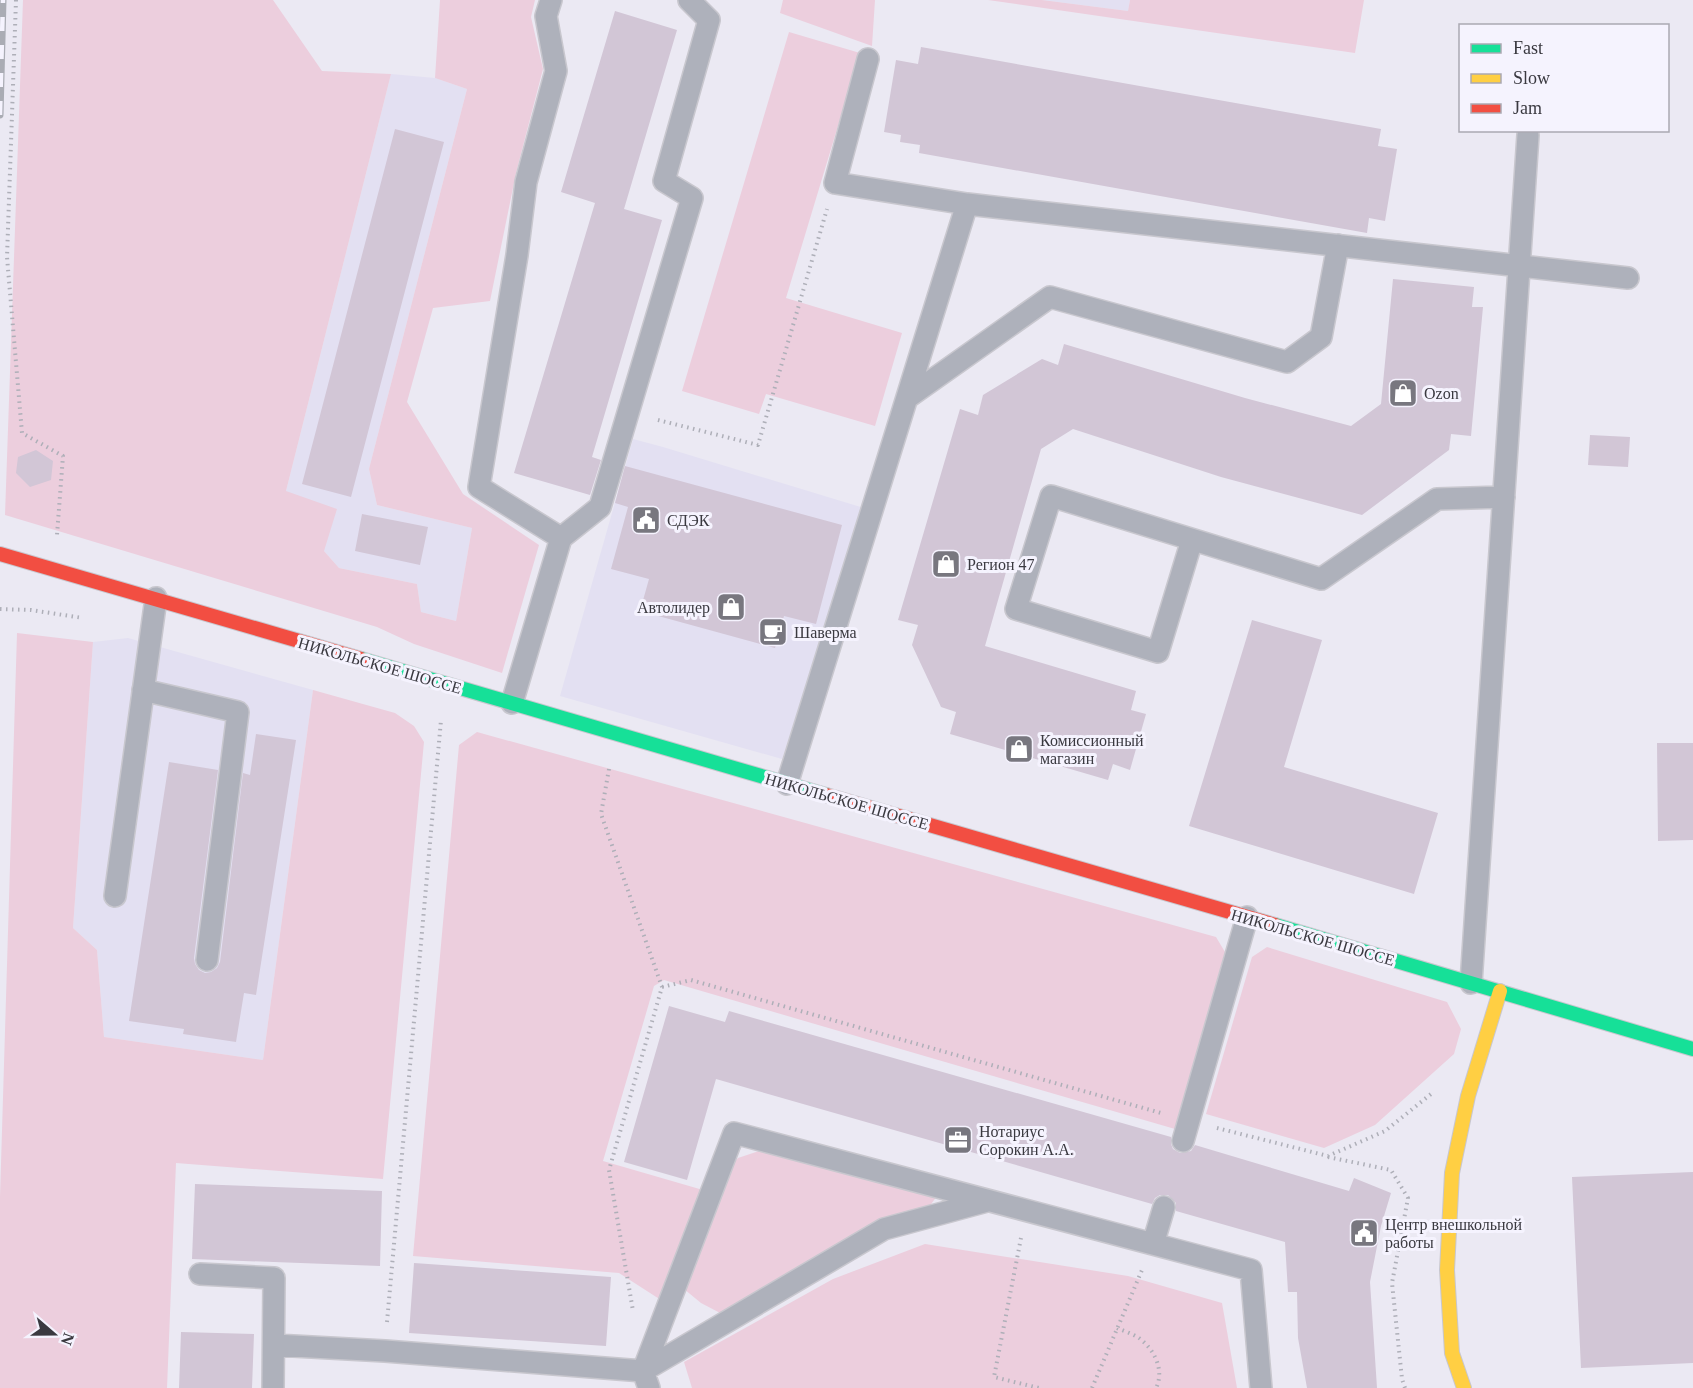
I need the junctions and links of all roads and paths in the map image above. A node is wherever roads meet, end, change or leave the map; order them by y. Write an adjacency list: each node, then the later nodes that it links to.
1 (15, 0): 17 (path)
2 (551, 0): 14 (lane)
3 (689, 0): 12 (lane)
4 (868, 59): 6 (lane)
5 (1528, 135): 9 (lane)
6 (835, 183): 7 (lane); 12 (path)
7 (967, 204): 8 (lane); 11 (lane)
8 (1338, 245): 9 (lane); 11 (lane)
9 (1519, 266): 10 (lane); 13 (lane)
10 (1628, 278)
11 (907, 398): 23 (lane)
12 (628, 412): 14 (lane)
13 (1504, 497): 15 (lane); 27 (lane)
14 (561, 538): 21 (lane)
15 (1192, 540): 15 (lane)
16 (0, 554): 17 (main road, НИКОЛЬСКОЕ ШОССЕ)
17 (54, 570): 18 (main road, НИКОЛЬСКОЕ ШОССЕ)
18 (156, 598): 19 (main road, НИКОЛЬСКОЕ ШОССЕ); 20 (lane)
19 (444, 684): 21 (main road, НИКОЛЬСКОЕ ШОССЕ); 42 (path)
20 (143, 690): 24 (lane); 26 (lane)
21 (512, 703): 22 (main road, НИКОЛЬСКОЕ ШОССЕ)
22 (615, 733): 23 (main road, НИКОЛЬСКОЕ ШОССЕ); 28 (path)
23 (787, 784): 25 (main road, НИКОЛЬСКОЕ ШОССЕ)
24 (115, 896)
25 (1247, 917): 27 (main road, НИКОЛЬСКОЕ ШОССЕ); 32 (lane)
26 (207, 960)
27 (1471, 983): 29 (main road, НИКОЛЬСКОЕ ШОССЕ)
28 (662, 987): 32 (path); 39 (path)
29 (1500, 991): 30 (main road, НИКОЛЬСКОЕ ШОССЕ); 50 (main road)
30 (1693, 1049)
31 (1438, 1089): 33 (path)
32 (1186, 1131): 33 (path)
33 (1328, 1156): 49 (path)
34 (988, 1200): 36 (lane); 43 (lane); 43 (lane)
35 (1164, 1207): 37 (lane)
36 (1026, 1211): 37 (lane); 45 (path)
37 (1153, 1244): 40 (path); 48 (lane)
38 (200, 1274): 41 (lane)
39 (633, 1312)
40 (1117, 1328): 46 (path); 47 (path)
41 (275, 1346): 42 (lane); 44 (lane)
42 (385, 1351): 43 (lane)
43 (646, 1379)
44 (273, 1388)
45 (1039, 1388)
46 (1092, 1388)
47 (1156, 1388)
48 (1261, 1388)
49 (1405, 1388)
50 (1464, 1388)

